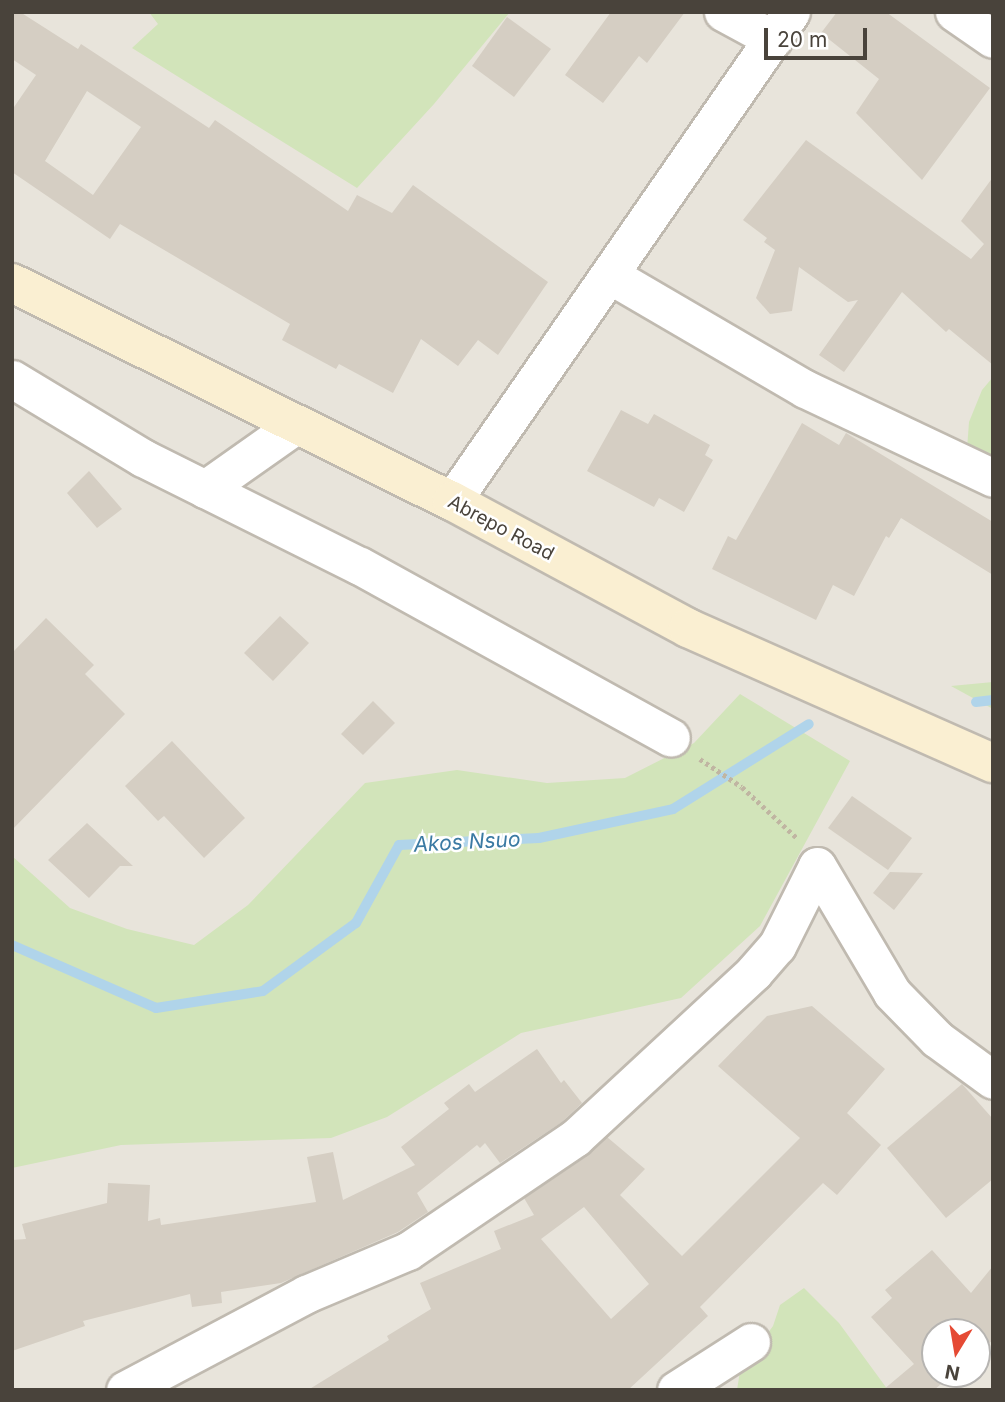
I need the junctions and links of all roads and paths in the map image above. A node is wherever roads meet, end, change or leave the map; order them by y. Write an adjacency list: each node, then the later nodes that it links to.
1 (723, 12): 3 (street)
2 (954, 12): 4 (street)
3 (782, 25): 5 (street)
4 (993, 39)
5 (610, 275): 9 (street); 11 (street)
6 (12, 283): 8 (main road, Abrepo Road)
7 (12, 379): 10 (street)
8 (297, 424): 10 (street); 11 (main road, Abrepo Road)
9 (993, 478)
10 (205, 489): 12 (street)
11 (452, 501): 13 (main road, Abrepo Road)
12 (671, 738): 14 (path)
13 (993, 763)
14 (817, 866): 15 (street); 17 (street)
15 (993, 1080)
16 (751, 1342): 18 (street)
17 (125, 1390)
18 (676, 1390)

